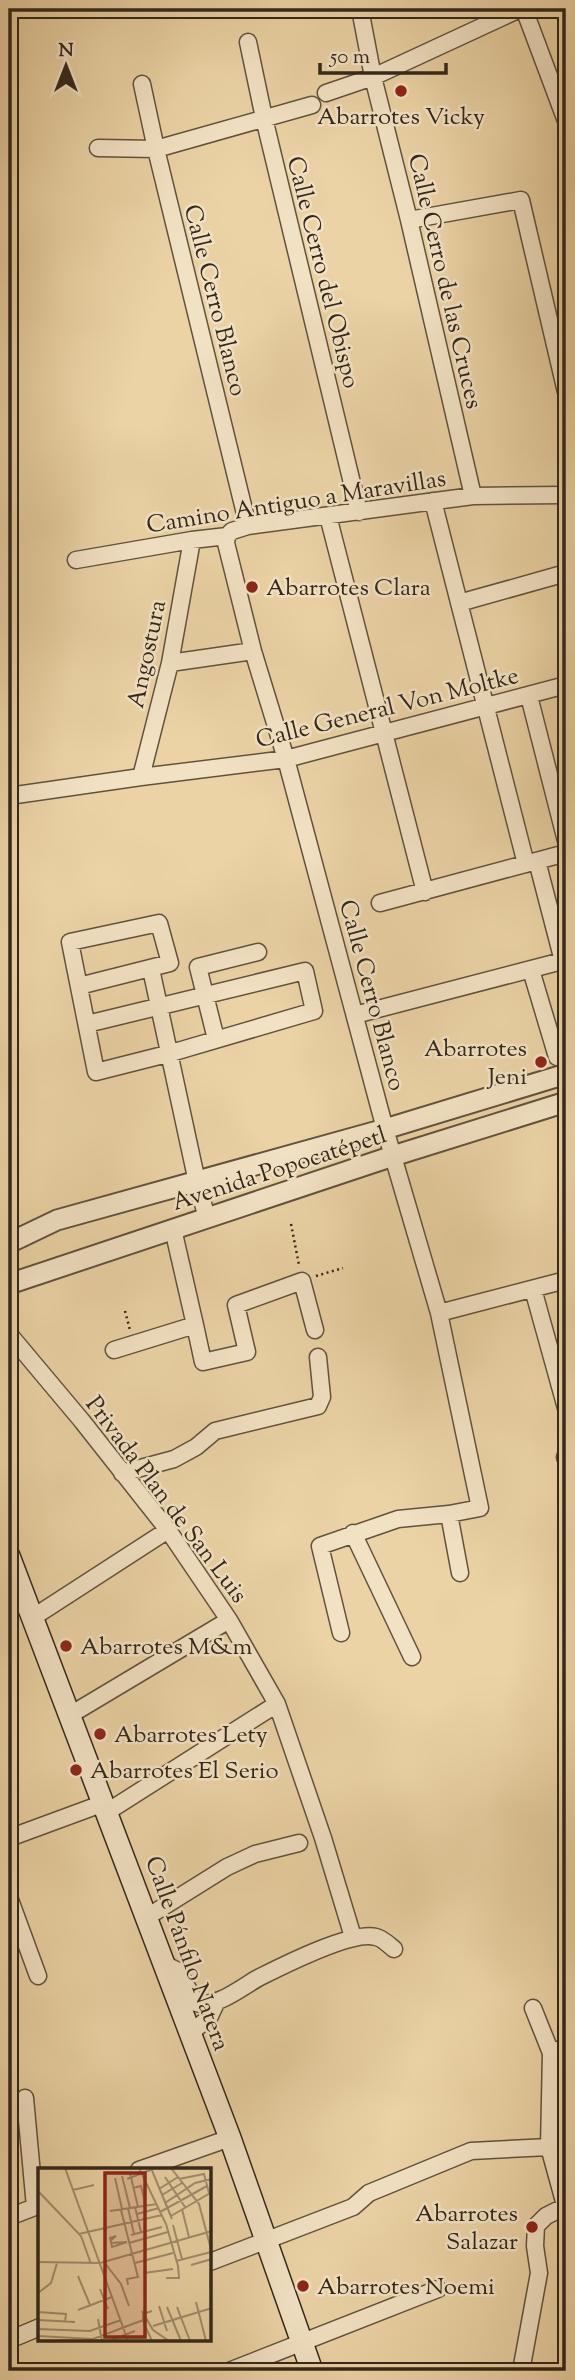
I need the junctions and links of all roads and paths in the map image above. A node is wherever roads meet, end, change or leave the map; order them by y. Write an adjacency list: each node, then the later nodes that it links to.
1 (360, 9): 4 (street, Calle Cerro de las Cruces)
2 (522, 9): 4 (street); 8 (street)
3 (248, 42): 9 (street, Calle Cerro del Obispo)
4 (373, 77): 6 (street); 12 (street, Calle Cerro de las Cruces)
5 (142, 84): 11 (street, Calle Cerro Blanco)
6 (326, 93)
7 (312, 105): 9 (street)
8 (565, 113)
9 (264, 118): 11 (street); 17 (street, Calle Cerro del Obispo)
10 (97, 148): 11 (street)
11 (156, 149): 19 (street, Calle Cerro Blanco)
12 (409, 220): 13 (street); 15 (street, Calle Cerro de las Cruces)
13 (566, 392)
14 (566, 495): 15 (street, Camino Antiguo a Maravillas)
15 (473, 496): 16 (street, Camino Antiguo a Maravillas)
16 (433, 501): 17 (street, Camino Antiguo a Maravillas); 24 (street)
17 (359, 512): 18 (street, Camino Antiguo a Maravillas)
18 (328, 516): 19 (street, Camino Antiguo a Maravillas); 30 (street)
19 (248, 526): 20 (street, Camino Antiguo a Maravillas)
20 (227, 536): 21 (street, Camino Antiguo a Maravillas); 25 (street, Calle Cerro Blanco)
21 (192, 540): 22 (street, Camino Antiguo a Maravillas); 26 (street, Angostura)
22 (76, 560)
23 (566, 573): 24 (street)
24 (459, 603): 29 (street)
25 (253, 651): 26 (street); 31 (street, Calle Cerro Blanco)
26 (170, 663): 32 (street, Angostura)
27 (566, 685): 28 (street, Calle General Von Moltke)
28 (528, 696): 29 (street, Calle General Von Moltke); 34 (street)
29 (485, 705): 30 (street, Calle General Von Moltke); 36 (street)
30 (385, 733): 31 (street, Calle General Von Moltke); 37 (street)
31 (286, 760): 32 (street, Calle General Von Moltke); 46 (street, Calle Cerro Blanco)
32 (141, 777): 33 (street, Calle General Von Moltke)
33 (9, 796)
34 (566, 841)
35 (566, 853): 36 (street)
36 (532, 862): 37 (street); 40 (street)
37 (425, 892): 38 (street)
38 (380, 903)
39 (257, 952): 44 (street)
40 (565, 961): 42 (street)
41 (151, 969): 43 (street); 43 (street); 45 (street)
42 (531, 970): 46 (street); 50 (street)
43 (79, 986): 47 (street)
44 (205, 996): 45 (street); 48 (street); 48 (street)
45 (160, 1007): 47 (street); 49 (street)
46 (355, 1015): 52 (street, Calle Cerro Blanco)
47 (87, 1024): 49 (street)
48 (216, 1039): 49 (street)
49 (170, 1053): 54 (street)
50 (561, 1066): 52 (street, Avenida Popocatépetl)
51 (566, 1102): 53 (street, Avenida Popocatépetl)
52 (385, 1129): 53 (street, Calle Cerro Blanco); 54 (street, Avenida Popocatépetl)
53 (393, 1156): 55 (street, Avenida Popocatépetl); 64 (street, Calle Cerro Blanco)
54 (197, 1182): 55 (street); 58 (street, Avenida Popocatépetl)
55 (207, 1218): 57 (street, Avenida Popocatépetl)
56 (291, 1224): 61 (path)
57 (173, 1229): 62 (street, Avenida Popocatépetl); 65 (street)
58 (9, 1243)
59 (344, 1268): 61 (path)
60 (566, 1280): 63 (street)
61 (302, 1281): 65 (street); 66 (street)
62 (9, 1284)
63 (533, 1289): 64 (street); 70 (street)
64 (439, 1313): 72 (street, Calle Cerro Blanco)
65 (195, 1325): 68 (street)
66 (315, 1331)
67 (9, 1334): 71 (street, Privada Plan de San Luis)
68 (114, 1350)
69 (318, 1357): 71 (street)
70 (566, 1408)
71 (122, 1473): 73 (street, Privada Plan de San Luis)
72 (449, 1514): 74 (street); 76 (street)
73 (168, 1530): 77 (street); 78 (street, Privada Plan de San Luis)
74 (352, 1533): 79 (street); 80 (street)
75 (9, 1558): 77 (main road, Calle Pánfilo Natera)
76 (460, 1573)
77 (32, 1618): 82 (main road, Calle Pánfilo Natera)
78 (229, 1620): 81 (street, Privada Plan de San Luis); 82 (street)
79 (341, 1633)
80 (412, 1657)
81 (277, 1704): 83 (street); 88 (street, Privada Plan de San Luis)
82 (70, 1715): 83 (main road, Calle Pánfilo Natera)
83 (106, 1808): 84 (street); 87 (main road, Calle Pánfilo Natera)
84 (9, 1838)
85 (299, 1843): 87 (street)
86 (9, 1897): 91 (street)
87 (147, 1917): 90 (main road, Calle Pánfilo Natera)
88 (352, 1937): 89 (street); 92 (street)
89 (394, 1949)
90 (164, 1964): 92 (street); 94 (main road, Calle Pánfilo Natera)
91 (38, 1976)
92 (217, 2001): 94 (street)
93 (533, 2008): 95 (street)
94 (188, 2027): 98 (main road, Calle Pánfilo Natera)
95 (559, 2050): 96 (street); 100 (street)
96 (566, 2078)
97 (25, 2098): 102 (street)
98 (230, 2138): 101 (street); 105 (main road, Calle Pánfilo Natera)
99 (566, 2138): 100 (street)
100 (550, 2147): 103 (street); 105 (street)
101 (145, 2168)
102 (38, 2206): 104 (street)
103 (565, 2208): 113 (street)
104 (9, 2217)
105 (265, 2240): 106 (street); 110 (main road, Calle Pánfilo Natera)
106 (212, 2261)
107 (438, 2289): 110 (street)
108 (38, 2328): 109 (street)
109 (9, 2340)
110 (302, 2343): 111 (street); 112 (main road, Calle Pánfilo Natera)
111 (229, 2371)
112 (312, 2371)
113 (521, 2371)

